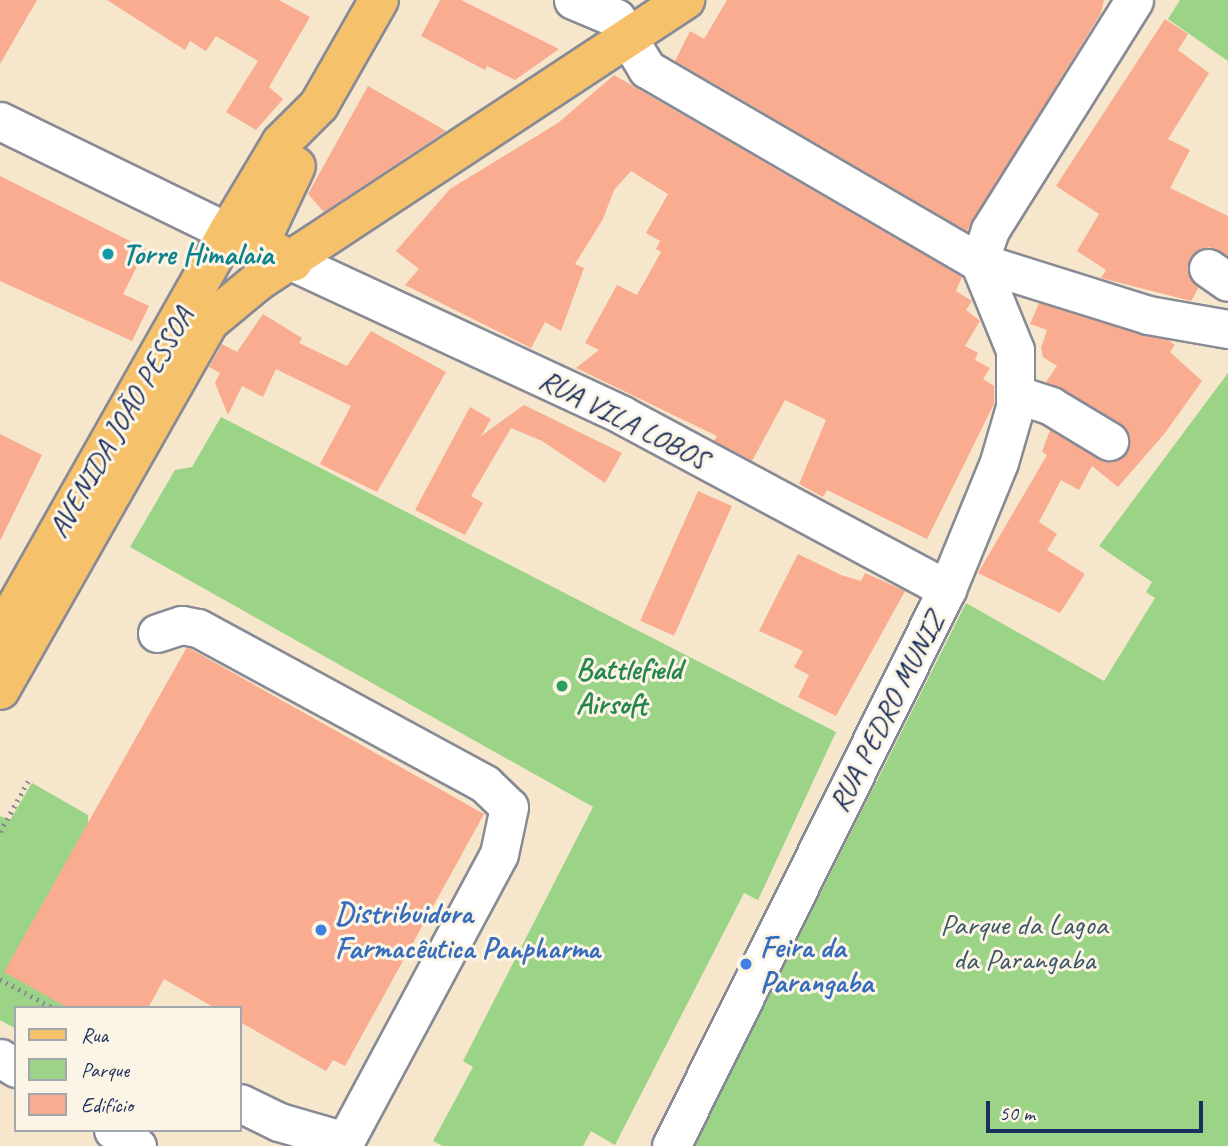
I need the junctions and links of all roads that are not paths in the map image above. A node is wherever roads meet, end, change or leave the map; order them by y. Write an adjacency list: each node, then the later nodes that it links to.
1 (379, 0): 6 (main road, AVENIDA JOÃO PESSOA)
2 (573, 0): 5 (street)
3 (685, 0): 5 (main road, AVENIDA JOÃO PESSOA)
4 (1134, 0): 10 (street)
5 (629, 40): 9 (main road, AVENIDA JOÃO PESSOA); 10 (street)
6 (319, 105): 8 (main road, AVENIDA JOÃO PESSOA); 9 (main road)
7 (0, 121): 8 (street)
8 (228, 232): 16 (main road, AVENIDA JOÃO PESSOA)
9 (293, 262): 14 (street, RUA VILA LOBOS); 16 (main road, AVENIDA JOÃO PESSOA)
10 (979, 262): 11 (street); 12 (street, RUA PEDRO MUNIZ)
11 (1228, 329)
12 (1015, 394): 13 (street); 14 (street, RUA PEDRO MUNIZ)
13 (1109, 441)
14 (947, 589): 21 (street, RUA PEDRO MUNIZ)
15 (156, 633): 19 (street)
16 (3, 665)
17 (242, 1103): 19 (street)
18 (116, 1132): 20 (street)
19 (350, 1144)
20 (137, 1146)
21 (671, 1146)

